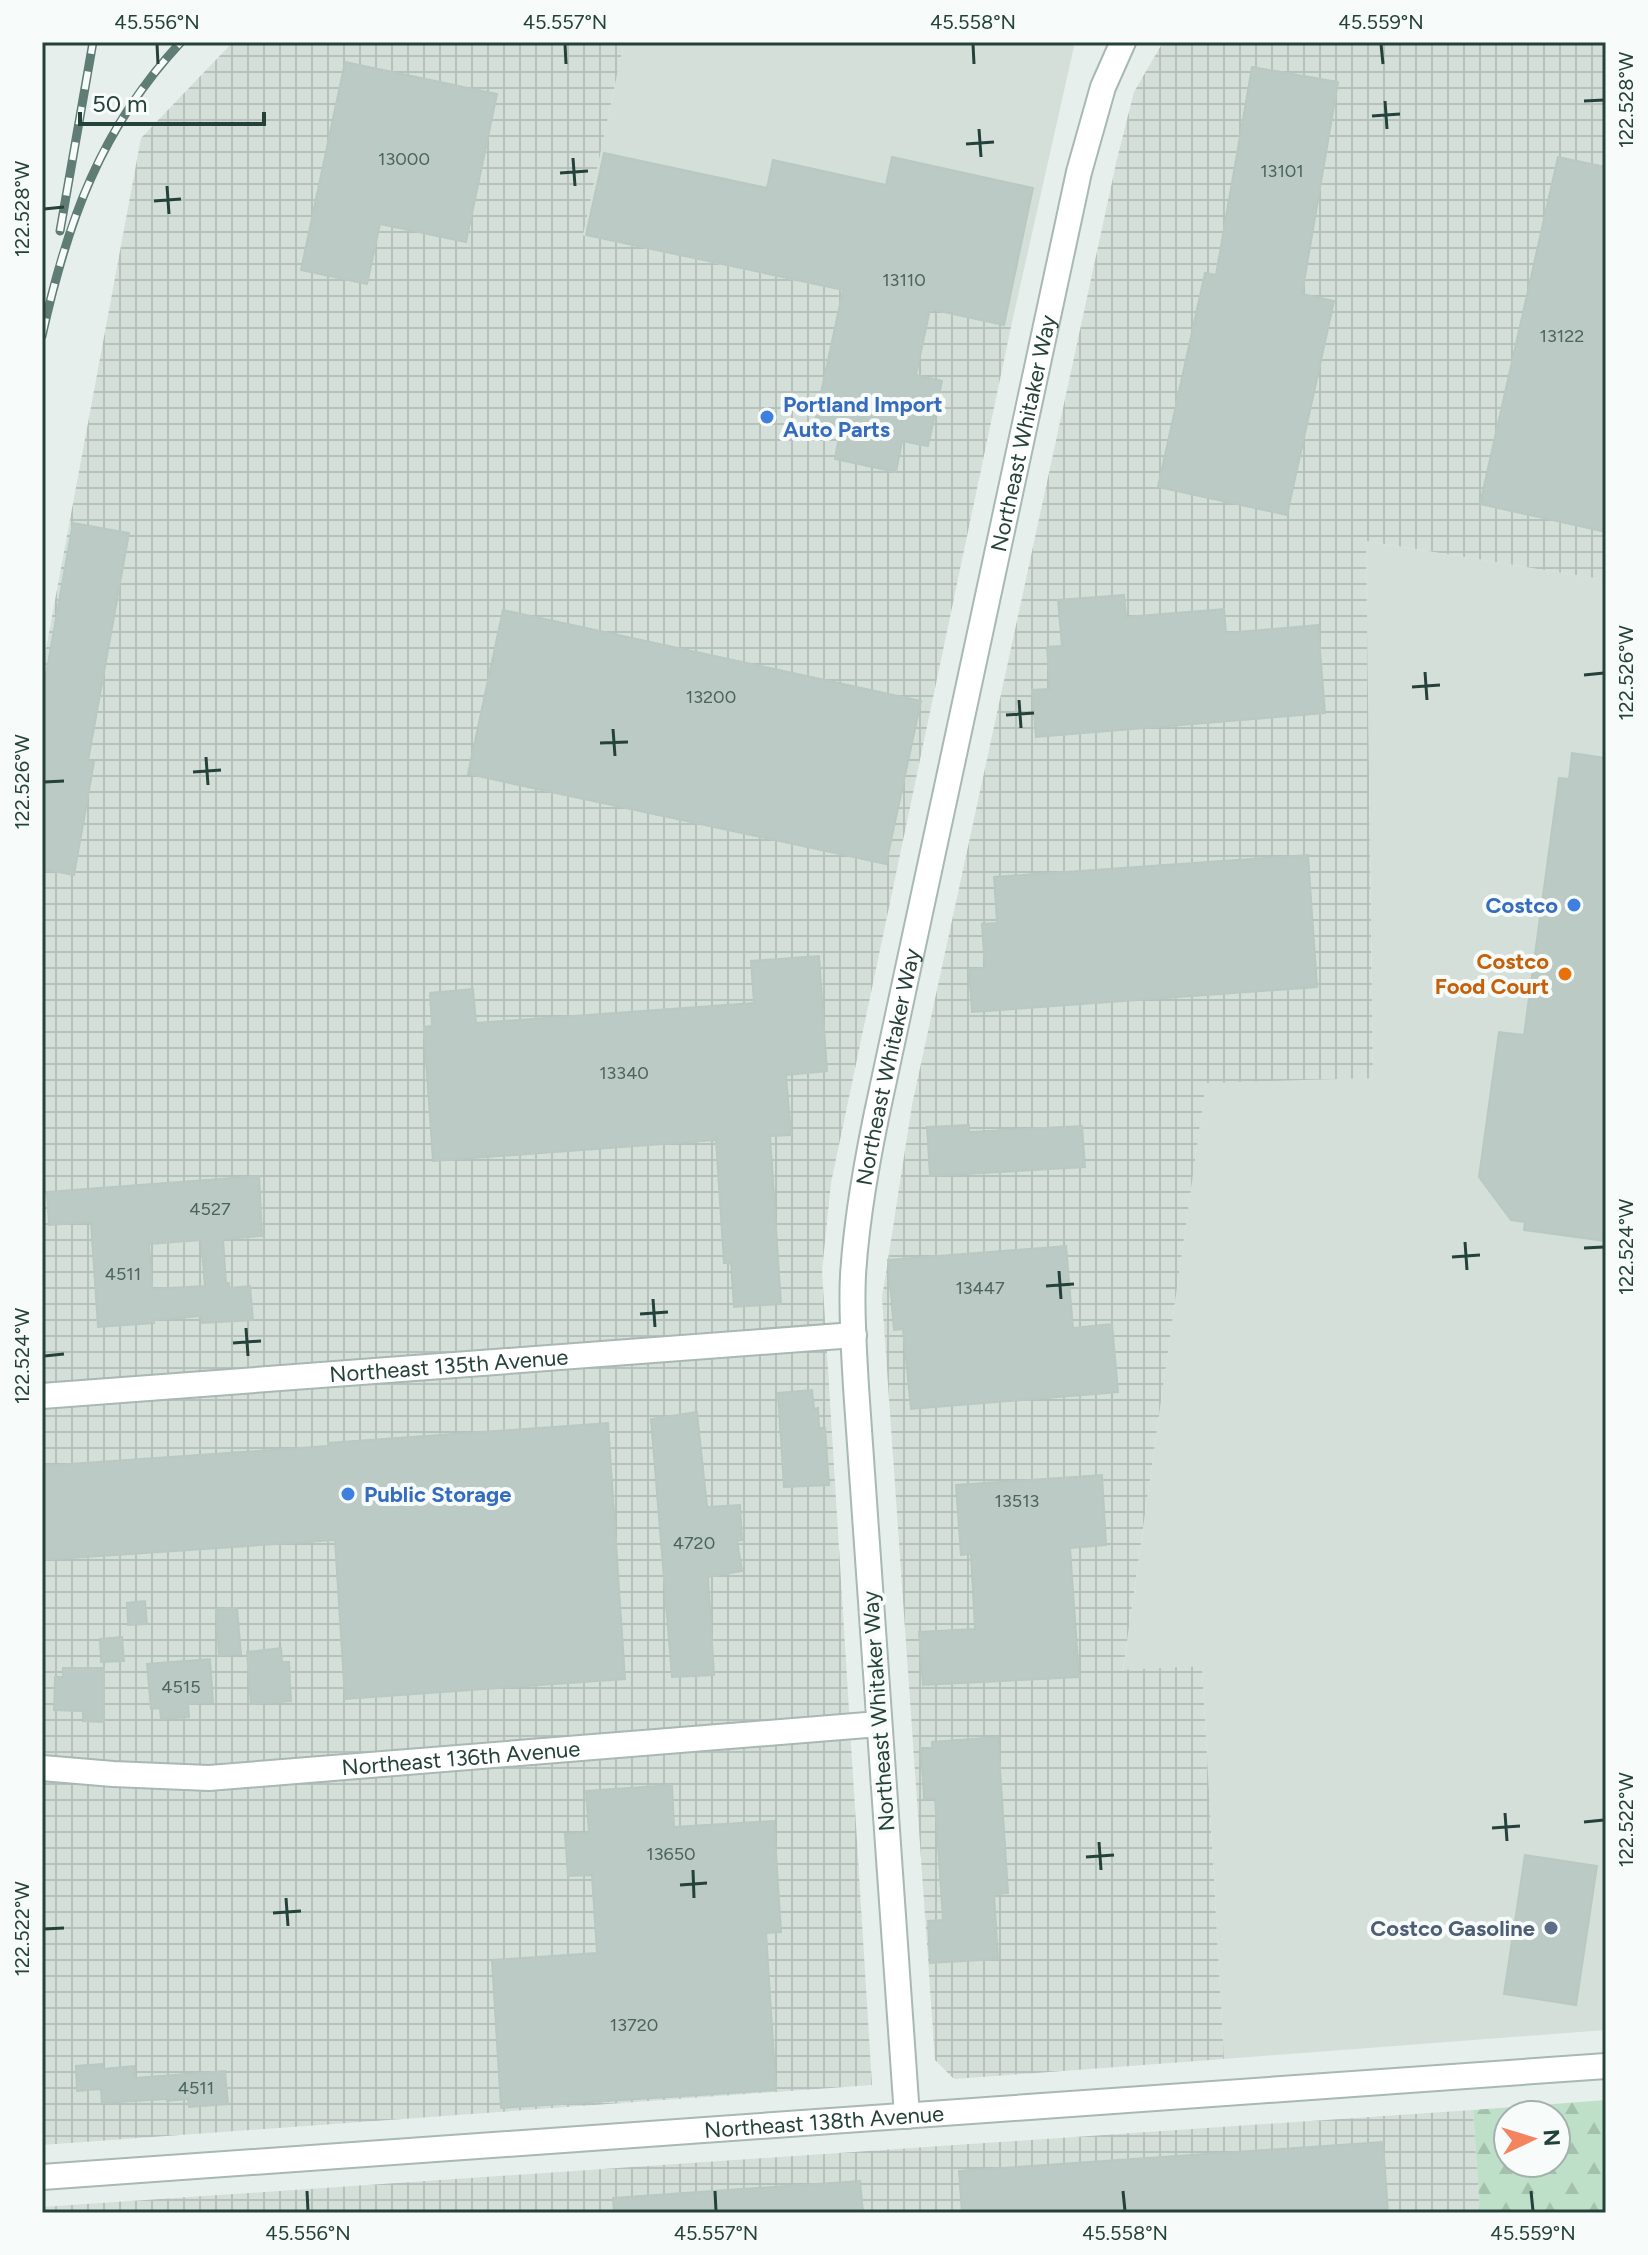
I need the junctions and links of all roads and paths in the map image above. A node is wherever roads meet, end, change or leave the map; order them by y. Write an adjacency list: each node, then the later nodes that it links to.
1 (1123, 42): 2 (street, Northeast Whitaker Way)
2 (854, 1335): 3 (street, Northeast 135th Avenue); 4 (street, Northeast Whitaker Way)
3 (42, 1396)
4 (879, 1724): 5 (street, Northeast 136th Avenue); 7 (street, Northeast Whitaker Way)
5 (42, 1768)
6 (1606, 2066): 7 (street, Northeast 138th Avenue)
7 (907, 2116): 8 (street, Northeast 138th Avenue)
8 (42, 2177)

